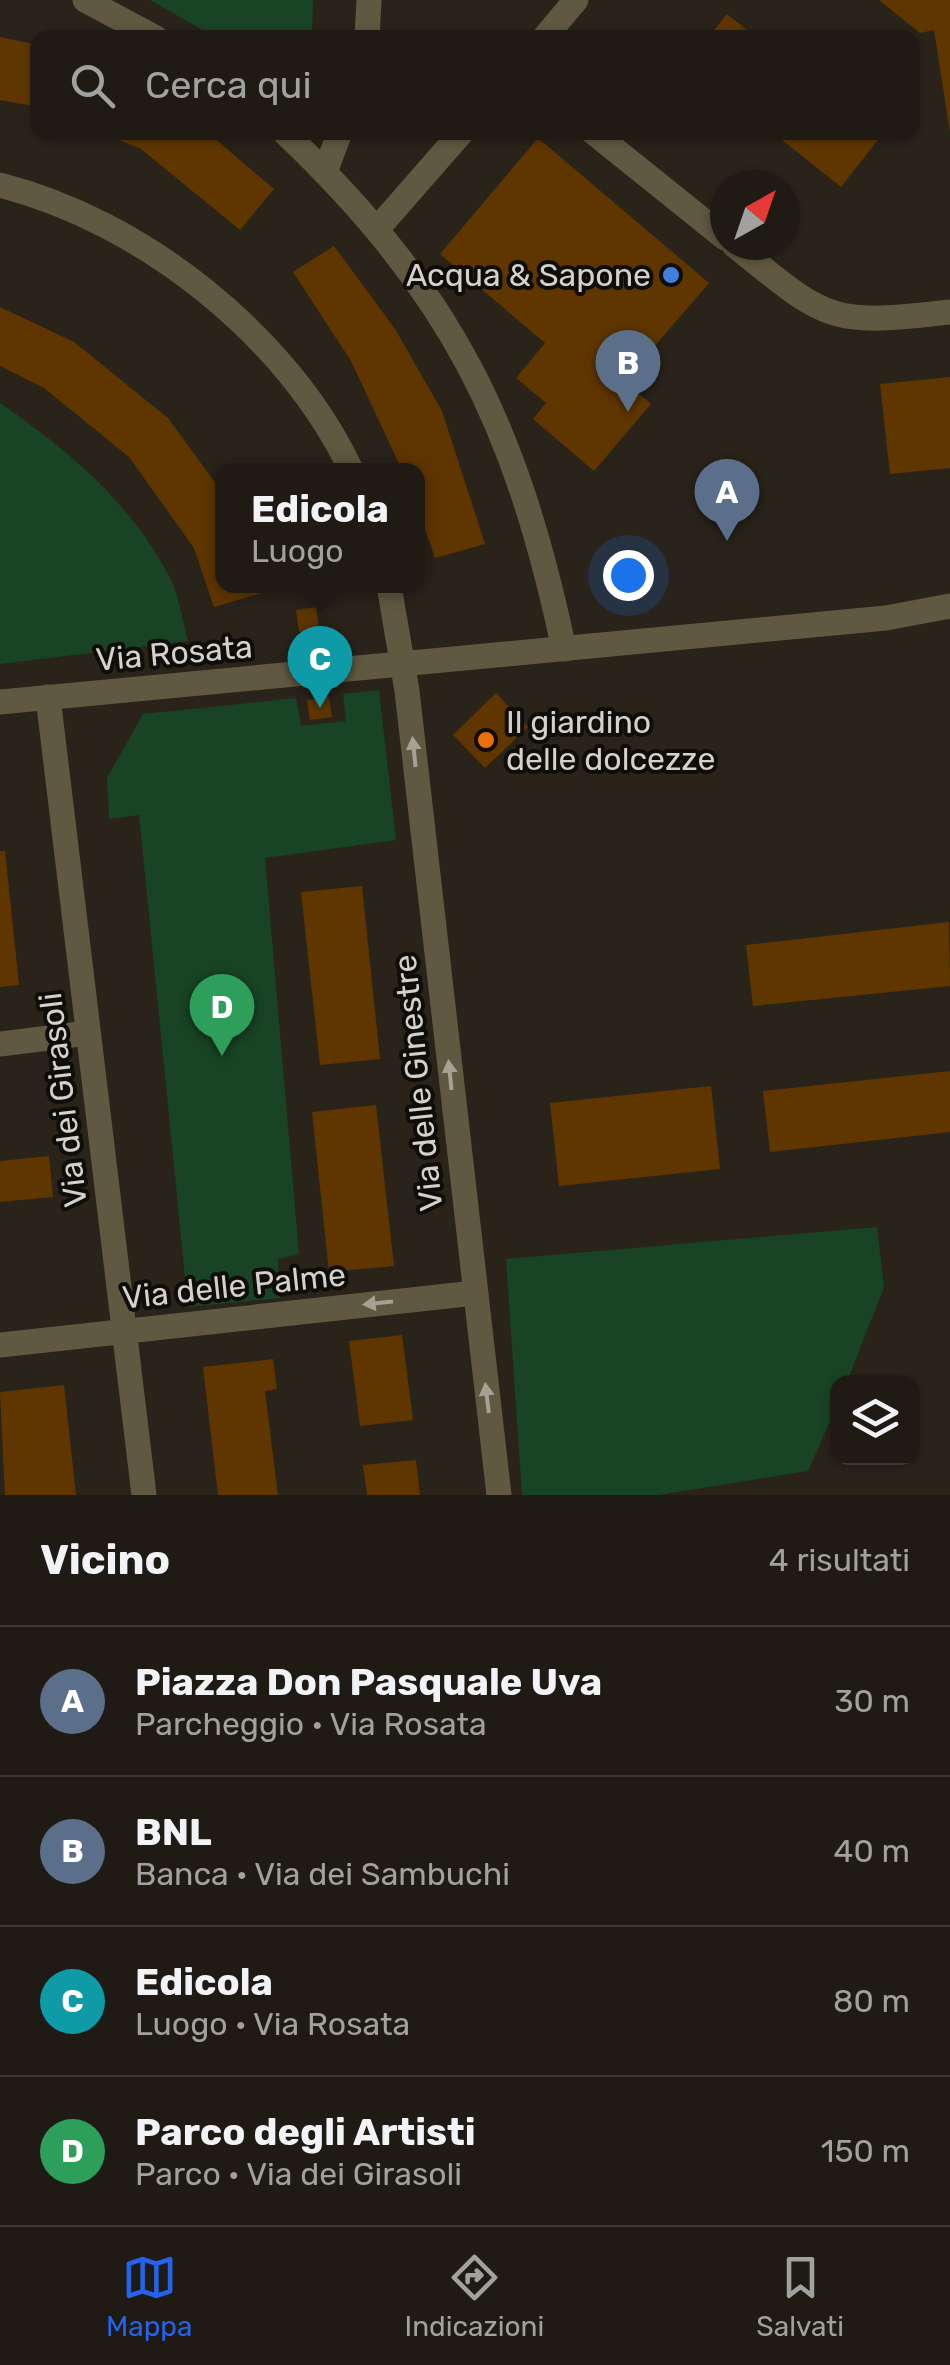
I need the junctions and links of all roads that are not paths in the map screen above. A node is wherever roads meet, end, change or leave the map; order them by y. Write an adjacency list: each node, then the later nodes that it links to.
1 (85, 0): 4 (street)
2 (369, 0): 5 (street)
3 (576, 0): 6 (street)
4 (141, 30)
5 (367, 30)
6 (551, 30)
7 (292, 140): 11 (street)
8 (337, 140): 11 (street)
9 (455, 140): 14 (street)
10 (603, 140): 13 (street)
11 (325, 172): 14 (street)
12 (0, 185): 17 (street)
13 (710, 226)
14 (378, 228): 20 (street)
15 (753, 260): 16 (street)
16 (950, 312)
17 (347, 463)
18 (389, 593): 21 (street, Via delle Ginestre)
19 (950, 606): 20 (street, Via Rosata)
20 (564, 649): 21 (street, Via Rosata)
21 (404, 664): 22 (street, Via Rosata); 26 (street, Via delle Ginestre, one-way to 21)
22 (48, 697): 23 (street, Via Rosata); 24 (street, Via dei Girasoli)
23 (0, 702)
24 (88, 1034): 25 (street); 27 (street, Via dei Girasoli)
25 (0, 1044)
26 (475, 1293): 27 (street, Via delle Palme, one-way to 27); 30 (street, Via delle Ginestre, one-way to 26)
27 (124, 1330): 28 (street, Via delle Palme); 29 (street, Via dei Girasoli)
28 (0, 1345)
29 (144, 1495)
30 (499, 1495)

